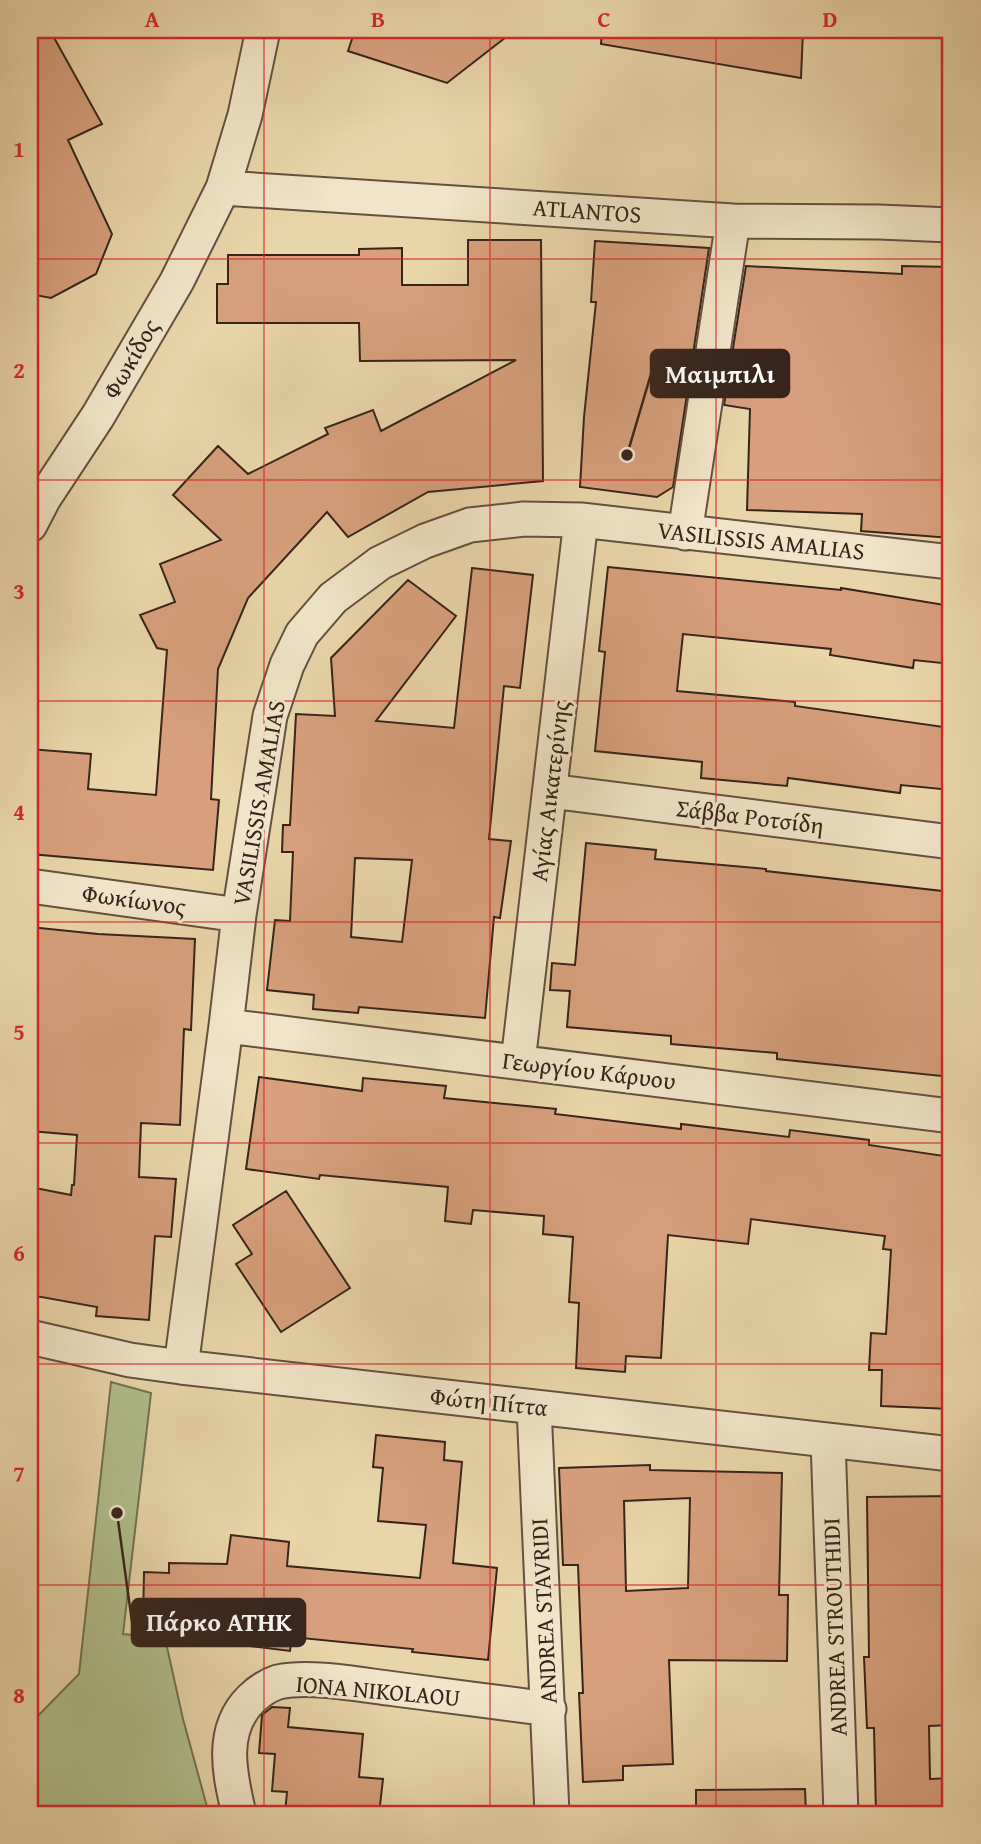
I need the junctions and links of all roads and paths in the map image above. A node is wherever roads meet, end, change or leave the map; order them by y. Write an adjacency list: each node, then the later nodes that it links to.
1 (263, 30): 2 (street, Φωκίδος)
2 (223, 188): 3 (street, ATLANTOS); 6 (street, Φωκίδος)
3 (733, 221): 4 (street, ATLANTOS); 7 (street)
4 (951, 225)
5 (581, 520): 7 (street, VASILISSIS AMALIAS); 9 (street, Αγίας Αικατερίνης); 12 (street, VASILISSIS AMALIAS)
6 (30, 525)
7 (685, 533): 8 (street, VASILISSIS AMALIAS)
8 (951, 562)
9 (550, 791): 10 (street, Σάββα Ροτσίδη); 14 (street, Αγίας Αικατερίνης)
10 (951, 842)
11 (30, 886): 12 (street, Φωκίωνος)
12 (239, 915): 13 (street, VASILISSIS AMALIAS)
13 (226, 1026): 14 (street, Γεωργίου Κάρυου); 17 (street, VASILISSIS AMALIAS)
14 (518, 1062): 15 (street, Γεωργίου Κάρυου)
15 (951, 1116)
16 (30, 1337): 17 (street, Φώτη Πίττα)
17 (181, 1367): 18 (street, Φώτη Πίττα)
18 (534, 1407): 19 (street, Φώτη Πίττα); 21 (street, ANDREA STAVRIDI)
19 (828, 1440): 20 (street, Φώτη Πίττα); 24 (street, ANDREA STROUTHIDI)
20 (951, 1454)
21 (549, 1709): 22 (street, IONA NIKOLAOU); 23 (street, ANDREA STAVRIDI)
22 (239, 1814)
23 (552, 1814)
24 (841, 1814)

